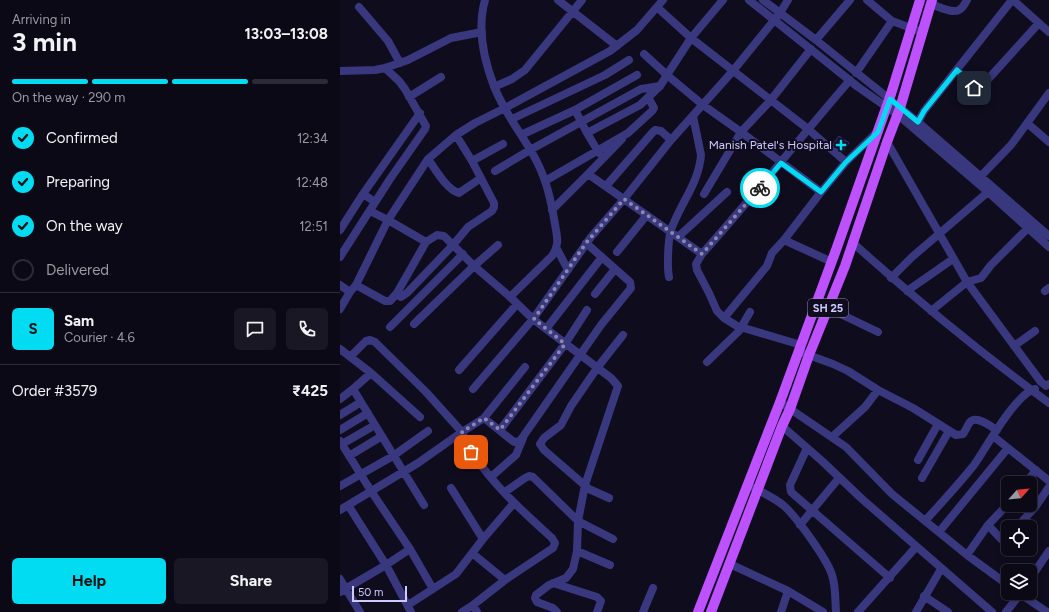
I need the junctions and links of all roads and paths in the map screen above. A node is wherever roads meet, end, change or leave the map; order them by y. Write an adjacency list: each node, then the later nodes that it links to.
1 (485, 0): 22 (street)
2 (558, 0): 17 (street)
3 (582, 0): 17 (street)
4 (663, 0): 16 (street)
5 (723, 0): 25 (street)
6 (749, 0): 18 (street)
7 (763, 0): 18 (street)
8 (788, 0): 18 (street)
9 (850, 0): 26 (street)
10 (867, 0): 19 (street)
11 (920, 0): 21 (main road)
12 (968, 0): 14 (street)
13 (1013, 0): 20 (street); 33 (street)
14 (931, 2): 23 (main road, SH 25)
15 (359, 8): 31 (street)
16 (658, 8): 25 (street); 27 (street)
17 (572, 11): 27 (street); 42 (street)
18 (777, 16): 26 (street); 28 (street); 35 (street)
19 (892, 21): 21 (street); 36 (street)
20 (1039, 23): 24 (street); 33 (street)
21 (911, 28): 23 (street); 47 (main road)
22 (482, 32): 31 (street); 42 (street)
23 (922, 32): 51 (main road, SH 25)
24 (1049, 32)
25 (691, 38): 35 (street); 38 (street)
26 (816, 40): 36 (street)
27 (617, 46): 49 (street)
28 (811, 49): 40 (street); 46 (street)
29 (644, 54): 38 (street)
30 (630, 60): 54 (street)
31 (400, 63): 32 (street)
32 (385, 68): 34 (street); 44 (street)
33 (957, 70): 55 (street)
34 (340, 71)
35 (732, 72): 46 (street); 48 (street)
36 (856, 73): 47 (street)
37 (637, 75): 50 (street)
38 (667, 75): 41 (street); 48 (street)
39 (441, 77): 44 (street)
40 (850, 80): 47 (street); 58 (street)
41 (660, 86): 45 (street); 56 (street)
42 (494, 87): 49 (street)
43 (1049, 93): 57 (street)
44 (409, 97): 52 (street)
45 (648, 97): 61 (street); 62 (street)
46 (770, 101): 58 (street); 59 (street)
47 (888, 103): 51 (street); 60 (main road)
48 (702, 105): 53 (street); 59 (street)
49 (505, 108): 54 (street); 63 (street)
50 (575, 110): 56 (street); 64 (street)
51 (899, 111): 55 (street); 66 (main road, SH 25); 84 (street)
52 (420, 113): 85 (street); 88 (street)
53 (693, 116): 65 (street); 95 (street)
54 (512, 119): 64 (street)
55 (918, 122): 78 (street)
56 (581, 123): 61 (street); 69 (street)
57 (1027, 123): 67 (street); 78 (street)
58 (808, 129): 74 (street); 75 (street)
59 (741, 132): 75 (street); 86 (street)
60 (878, 132): 74 (street); 113 (main road)
61 (587, 133): 70 (street)
62 (628, 133): 70 (street); 71 (street)
63 (456, 135): 72 (street); 73 (street)
64 (521, 135): 69 (street)
65 (671, 140): 81 (street); 87 (street)
66 (887, 142): 96 (street); 101 (main road, SH 25)
67 (1049, 142)
68 (503, 144): 73 (street)
69 (530, 150): 76 (street); 80 (street)
70 (597, 150): 71 (street); 80 (street)
71 (603, 158): 77 (street)
72 (428, 159): 79 (street); 92 (street)
73 (472, 161): 79 (street)
74 (846, 162): 83 (street)
75 (781, 163): 83 (street); 109 (street)
76 (495, 171)
77 (588, 174): 81 (street); 89 (street)
78 (981, 176): 97 (street)
79 (481, 178): 103 (street)
80 (546, 181): 89 (street)
81 (606, 186): 87 (street)
82 (727, 192): 98 (street)
83 (821, 192): 99 (street)
84 (988, 192): 93 (street); 96 (street)
85 (363, 194): 88 (street); 94 (street)
86 (704, 194)
87 (624, 199): 91 (street); 102 (street)
88 (375, 202): 90 (street)
89 (552, 210): 106 (street)
90 (370, 211): 92 (street); 110 (street)
91 (646, 216): 95 (street); 107 (street)
92 (388, 220): 100 (street); 121 (street)
93 (1028, 228): 105 (street); 119 (street)
94 (340, 230)
95 (670, 232): 98 (street); 117 (street)
96 (939, 235): 112 (street); 118 (street)
97 (1049, 236)
98 (678, 237): 109 (street)
99 (784, 240): 113 (street); 134 (street)
100 (426, 242): 103 (street); 125 (street)
101 (852, 242): 118 (street); 129 (main road, SH 25)
102 (586, 243): 111 (street); 116 (street)
103 (453, 245): 108 (street); 125 (street)
104 (498, 245): 114 (street)
105 (1049, 247)
106 (557, 249): 116 (street); 127 (street)
107 (618, 252)
108 (462, 254): 114 (street); 137 (street)
109 (702, 254): 134 (street)
110 (340, 257)
111 (602, 257): 115 (street); 139 (street)
112 (953, 259): 119 (street); 123 (street)
113 (832, 262): 145 (main road)
114 (474, 266): 127 (street); 136 (street)
115 (615, 269): 126 (street); 147 (street)
116 (568, 270): 135 (street)
117 (669, 277)
118 (892, 278): 123 (street)
119 (967, 282): 132 (street); 144 (street)
120 (340, 285): 124 (street)
121 (356, 285): 124 (street); 125 (street)
122 (340, 290): 124 (street)
123 (907, 291): 132 (street)
124 (349, 293): 130 (street)
125 (396, 294)
126 (594, 294)
127 (509, 296): 128 (street)
128 (517, 304): 135 (street); 153 (street)
129 (828, 308): 141 (street); 148 (main road, SH 25)
130 (340, 309)
131 (587, 310): 143 (street)
132 (931, 311): 159 (street)
133 (750, 312): 138 (street)
134 (724, 318): 138 (street)
135 (534, 319): 139 (street); 157 (street)
136 (414, 324)
137 (390, 326)
138 (742, 327): 145 (street); 150 (street)
139 (546, 329): 143 (street)
140 (1035, 331): 144 (street)
141 (878, 332)
142 (623, 335): 152 (street)
143 (565, 344): 147 (street); 173 (street)
144 (1014, 346): 155 (street)
145 (800, 348): 148 (street); 162 (main road)
146 (340, 349): 149 (street)
147 (580, 355): 152 (street); 179 (street)
148 (809, 355): 158 (street); 164 (main road, SH 25)
149 (350, 357): 154 (street); 176 (street)
150 (707, 362)
151 (525, 367): 168 (street)
152 (597, 368): 195 (street); 195 (street)
153 (459, 370)
154 (371, 373): 156 (street); 167 (street)
155 (1048, 385): 159 (street)
156 (353, 389): 160 (street); 161 (street)
157 (473, 389)
158 (878, 390): 169 (street); 180 (street)
159 (1031, 390): 163 (street); 177 (street)
160 (340, 399)
161 (361, 402): 165 (street); 166 (street)
162 (780, 402): 164 (street); 196 (main road)
163 (1049, 403)
164 (790, 409): 171 (main road, SH 25); 180 (street)
165 (368, 413): 170 (street); 172 (street)
166 (340, 415)
167 (420, 417)
168 (484, 418): 173 (street); 176 (street)
169 (938, 424): 175 (street); 186 (street)
170 (375, 425): 178 (street); 181 (street)
171 (782, 426): 182 (street); 200 (main road, SH 25)
172 (340, 430)
173 (500, 430): 179 (street)
174 (428, 431): 185 (street)
175 (949, 431): 177 (street); 193 (street)
176 (462, 432): 188 (street); 191 (street)
177 (995, 433): 183 (street); 212 (street)
178 (382, 436): 184 (street); 185 (street)
179 (524, 436): 191 (street)
180 (832, 436): 212 (street)
181 (341, 442): 184 (street)
182 (807, 448): 192 (street); 209 (street)
183 (1008, 448): 187 (street); 215 (street)
184 (349, 456): 189 (street)
185 (393, 456): 188 (street); 189 (street)
186 (918, 460)
187 (1036, 470): 190 (street); 194 (street)
188 (404, 472): 201 (street); 207 (street)
189 (361, 474): 197 (street); 201 (street)
190 (1031, 476)
191 (491, 477): 202 (street)
192 (839, 478): 209 (street); 219 (street)
193 (922, 478)
194 (1049, 481)
195 (585, 485): 203 (street); 211 (street)
196 (748, 485): 200 (street); 249 (main road)
197 (340, 486)
198 (1049, 487): 204 (street)
199 (451, 488): 216 (street)
200 (757, 490): 213 (street); 225 (main road, SH 25)
201 (371, 491): 206 (street); 220 (street)
202 (505, 492): 205 (street); 211 (street)
203 (610, 498)
204 (1037, 499)
205 (514, 503): 216 (street); 232 (street)
206 (348, 505): 208 (street); 226 (street)
207 (424, 505)
208 (340, 510)
209 (812, 510): 213 (street); 230 (street)
210 (1001, 511): 214 (street)
211 (578, 521): 217 (street); 221 (street)
212 (925, 521): 215 (street)
213 (800, 525): 253 (street)
214 (988, 525): 218 (street); 224 (street)
215 (939, 532): 224 (street)
216 (483, 538): 223 (street)
217 (613, 539)
218 (1001, 539)
219 (916, 547): 228 (street); 230 (street)
220 (410, 549): 226 (street); 236 (street)
221 (577, 551): 227 (street); 234 (street)
222 (1049, 551): 229 (street)
223 (472, 553): 232 (street); 236 (street)
224 (967, 555): 233 (street)
225 (730, 564): 238 (street); 250 (main road, SH 25)
226 (386, 565): 237 (street); 242 (street)
227 (610, 565)
228 (941, 569): 239 (street); 257 (street)
229 (1037, 569)
230 (890, 578): 254 (street)
231 (340, 579): 237 (street)
232 (505, 580): 243 (street)
233 (1001, 580)
234 (553, 583): 246 (street); 247 (street)
235 (653, 588): 248 (street)
236 (433, 589): 242 (street)
237 (343, 590): 244 (street)
238 (788, 592): 251 (street); 252 (street)
239 (924, 596): 255 (street); 256 (street)
240 (1015, 600): 258 (street)
241 (1030, 600): 259 (street)
242 (410, 608)
243 (475, 609): 245 (street)
244 (360, 612)
245 (462, 612)
246 (557, 612)
247 (597, 612)
248 (643, 612)
249 (698, 612)
250 (711, 612)
251 (781, 612)
252 (823, 612)
253 (836, 612)
254 (858, 612)
255 (916, 612)
256 (948, 612)
257 (992, 612)
258 (1006, 612)
259 (1047, 612)

